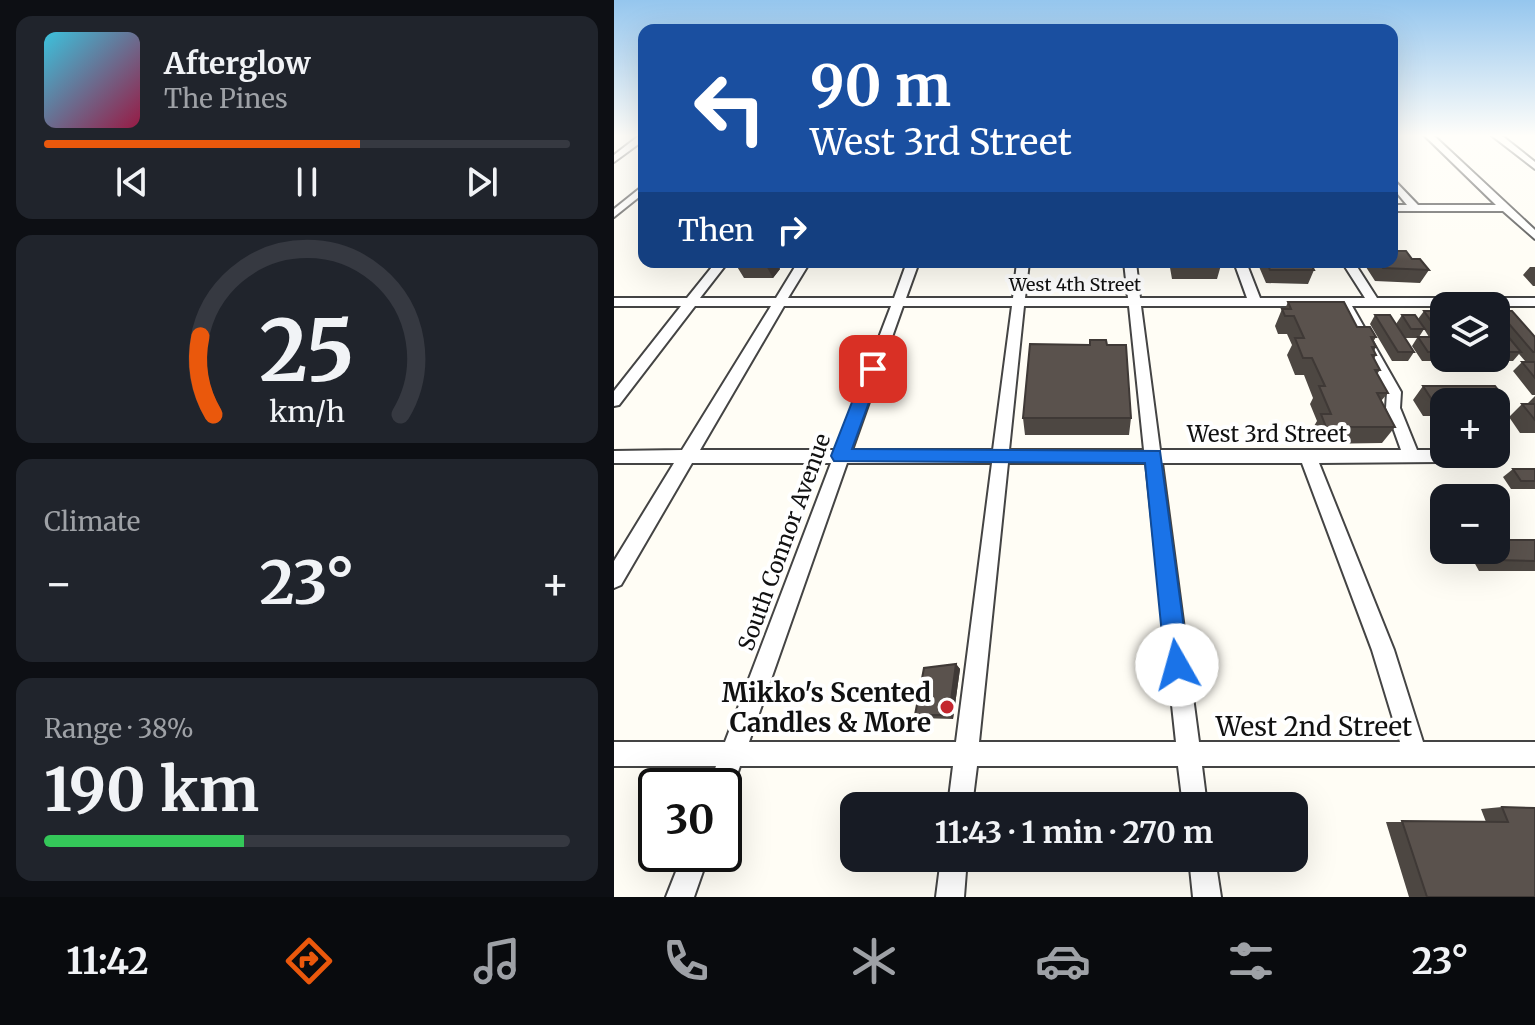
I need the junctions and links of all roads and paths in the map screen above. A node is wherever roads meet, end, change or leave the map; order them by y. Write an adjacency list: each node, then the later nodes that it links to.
1 (1472, 177): 8 (street)
2 (1398, 188): 6 (street)
3 (638, 193): 7 (street)
4 (638, 208): 7 (street)
5 (1398, 208): 6 (street)
6 (1415, 208): 8 (street)
7 (616, 210)
8 (1508, 211): 9 (street); 10 (street)
9 (1535, 214)
10 (1535, 236)
11 (717, 268): 19 (street)
12 (800, 268): 20 (street)
13 (911, 268): 21 (street, South Connor Avenue)
14 (1022, 268): 22 (street)
15 (1131, 268): 23 (street)
16 (1242, 268): 24 (street)
17 (1352, 268): 26 (street)
18 (614, 302): 19 (street, West 4th Street)
19 (691, 302): 20 (street, West 4th Street); 28 (street)
20 (780, 302): 21 (street, West 4th Street); 29 (street)
21 (899, 302): 22 (street, West 4th Street); 30 (street, South Connor Avenue)
22 (1019, 302): 23 (street, West 4th Street); 31 (street)
23 (1135, 302): 24 (street, West 4th Street); 32 (street)
24 (1255, 302): 25 (street, West 4th Street)
25 (1344, 302): 26 (street, West 4th Street); 34 (street)
26 (1373, 302): 27 (street, West 4th Street)
27 (1535, 302)
28 (614, 401)
29 (688, 456): 30 (street, West 3rd Street); 36 (street, West 3rd Street); 37 (street)
30 (841, 456): 31 (street, West 3rd Street); 39 (street, South Connor Avenue)
31 (1000, 456): 32 (street, West 3rd Street); 40 (street)
32 (1153, 456): 33 (street, West 3rd Street); 41 (street)
33 (1308, 456): 34 (street, West 3rd Street); 42 (street)
34 (1411, 456): 35 (street, West 3rd Street)
35 (1430, 456)
36 (614, 457)
37 (614, 579)
38 (614, 754): 39 (street, West 2nd Street)
39 (732, 754): 40 (street, West 2nd Street); 44 (street, South Connor Avenue)
40 (966, 754): 41 (street, West 2nd Street); 45 (street)
41 (1187, 754): 42 (street, West 2nd Street); 46 (street)
42 (1415, 754): 43 (street, West 2nd Street)
43 (1535, 754)
44 (727, 768)
45 (962, 792)
46 (1193, 792)
47 (689, 872): 50 (street)
48 (953, 872): 51 (street)
49 (1204, 872): 52 (street)
50 (680, 897)
51 (950, 897)
52 (1207, 897)

